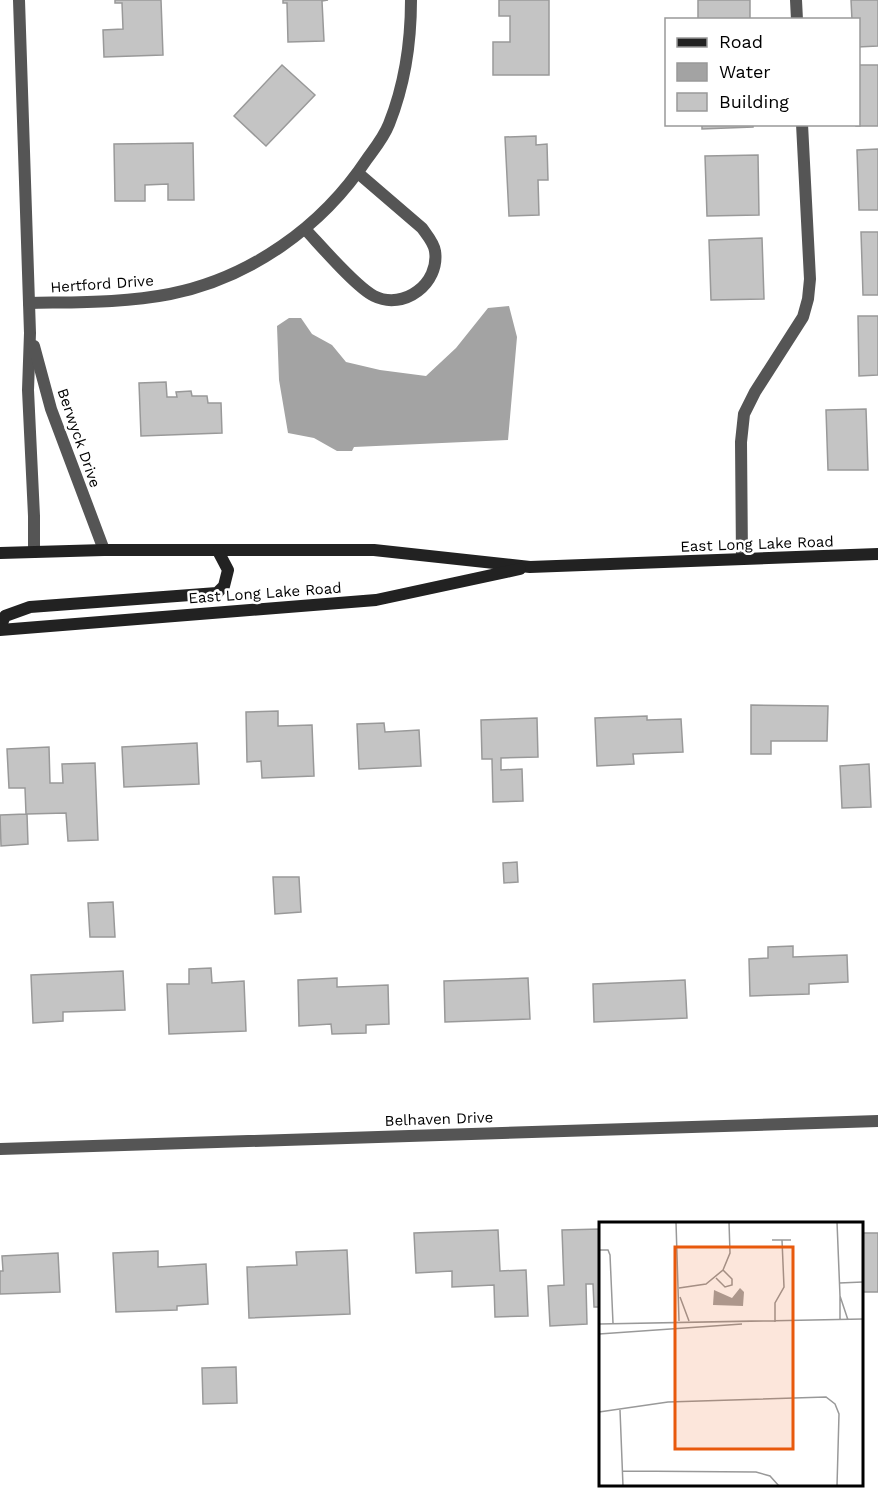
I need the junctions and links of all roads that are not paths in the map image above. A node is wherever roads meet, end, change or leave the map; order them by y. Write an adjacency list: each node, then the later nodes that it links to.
1 (20, 0): 8 (street, Berwyck Drive)
2 (411, 0): 6 (street, Hertford Drive)
3 (796, 0): 4 (street)
4 (797, 18)
5 (802, 126): 15 (street)
6 (358, 173): 7 (street, Hertford Drive); 7 (street)
7 (305, 229): 8 (street, Hertford Drive)
8 (29, 303): 9 (street, Berwyck Drive)
9 (30, 333): 10 (street, Berwyck Drive); 12 (street, Berwyck Drive)
10 (104, 550): 11 (main road, East Long Lake Road); 12 (main road, East Long Lake Road)
11 (218, 551): 16 (main road, East Long Lake Road); 17 (main road)
12 (34, 552): 13 (main road, East Long Lake Road)
13 (0, 553)
14 (878, 555): 15 (main road, East Long Lake Road)
15 (742, 559): 16 (main road, East Long Lake Road)
16 (530, 567): 17 (main road, East Long Lake Road)
17 (0, 628)
18 (878, 1121): 19 (street, Belhaven Drive)
19 (0, 1149)

